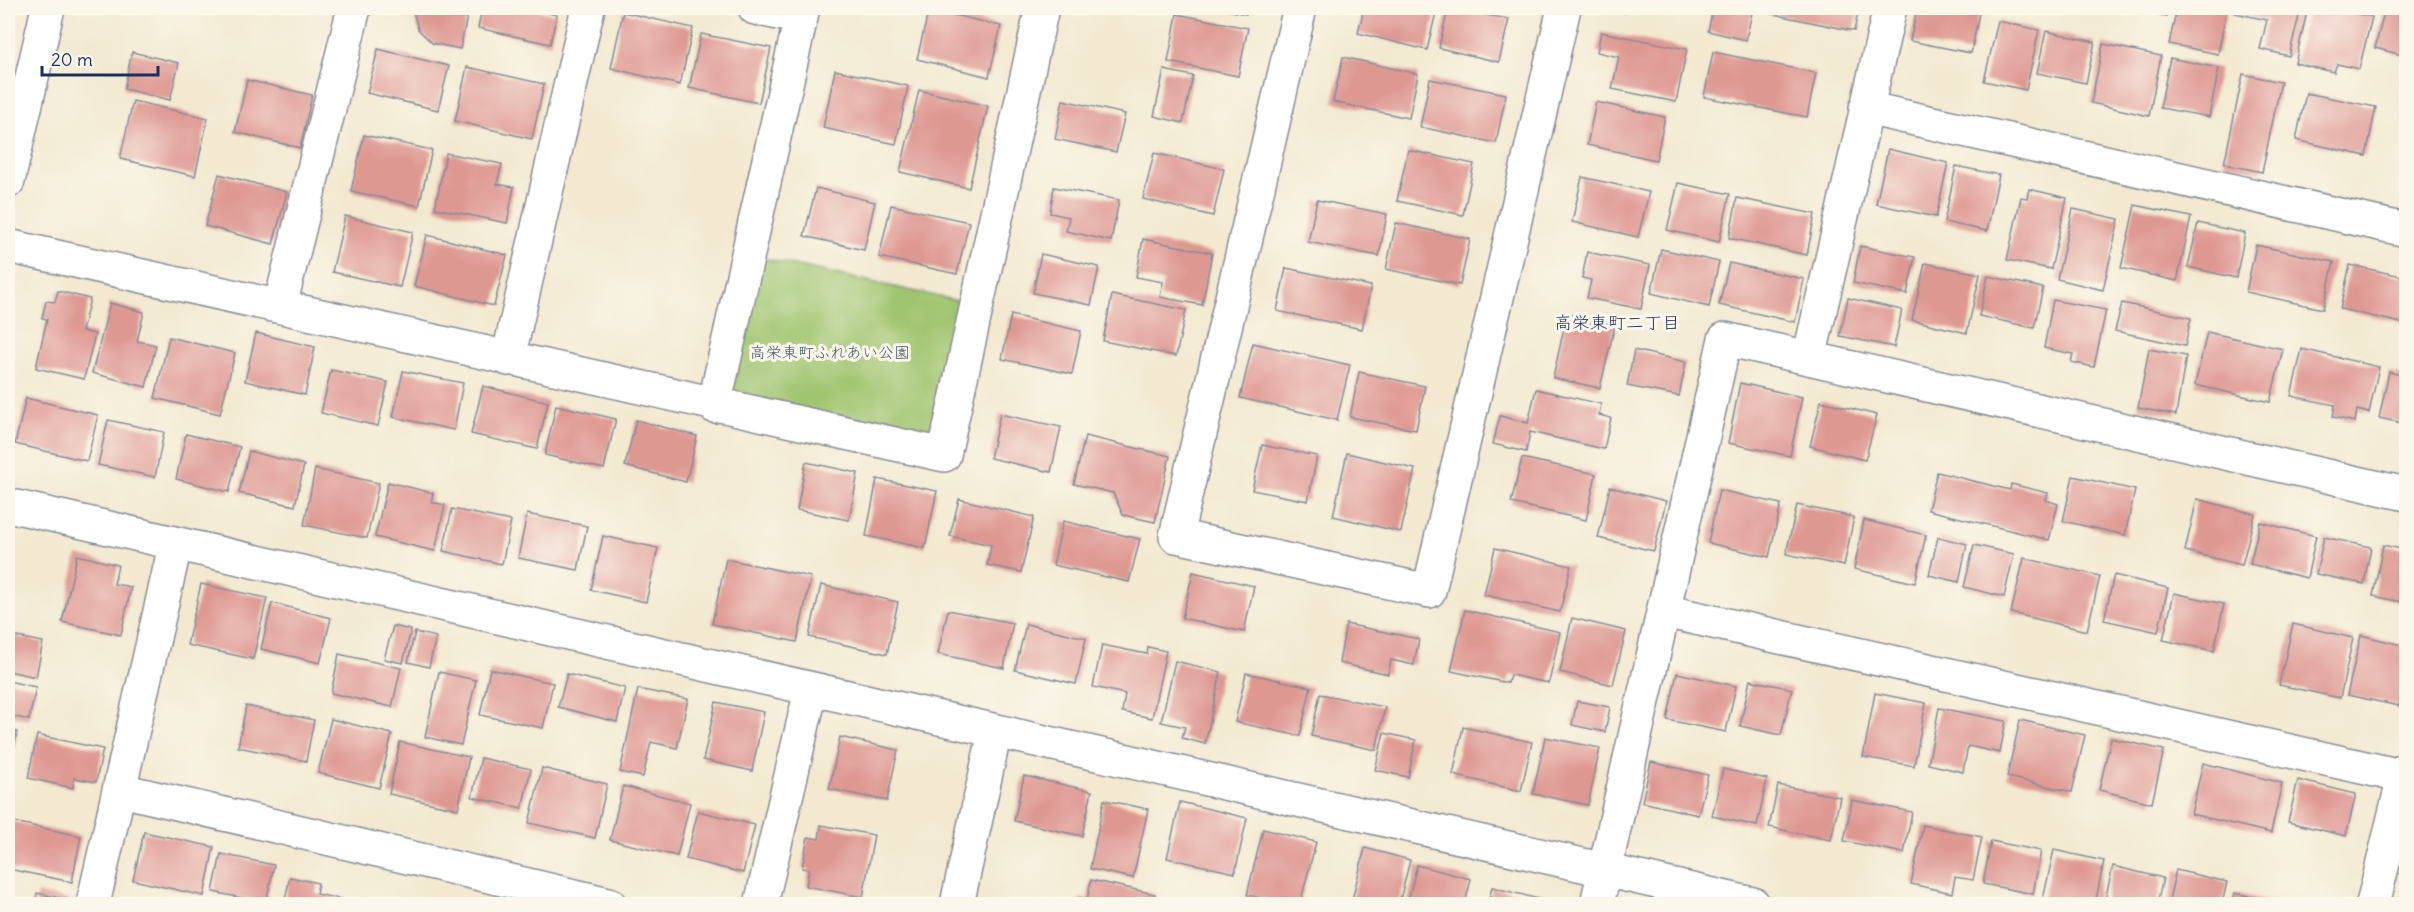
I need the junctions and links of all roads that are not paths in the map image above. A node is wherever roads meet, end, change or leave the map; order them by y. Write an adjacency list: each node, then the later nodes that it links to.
1 (48, 8): 10 (street)
2 (354, 8): 15 (street)
3 (588, 8): 17 (street)
4 (755, 8): 9 (street)
5 (1042, 8): 18 (street)
6 (1300, 8): 7 (street)
7 (1563, 8)
8 (1890, 8): 11 (street)
9 (802, 13): 18 (street)
10 (16, 107): 12 (street)
11 (1866, 108): 13 (street); 16 (street)
12 (8, 182)
13 (2406, 230)
14 (8, 246): 15 (street)
15 (280, 306): 17 (street)
16 (1809, 358): 19 (street); 22 (street)
17 (508, 359): 18 (street)
18 (714, 406)
19 (2406, 494)
20 (8, 505): 21 (street)
21 (175, 546): 23 (street); 26 (street)
22 (1664, 611): 25 (street); 27 (street)
23 (811, 690): 24 (street); 30 (street)
24 (995, 732): 27 (street); 31 (street)
25 (2406, 774): 34 (street)
26 (121, 790): 28 (street); 29 (street)
27 (1605, 871): 32 (street); 33 (street)
28 (93, 904)
29 (609, 904)
30 (761, 904)
31 (957, 904)
32 (1598, 904)
33 (1753, 904)
34 (2373, 904)

